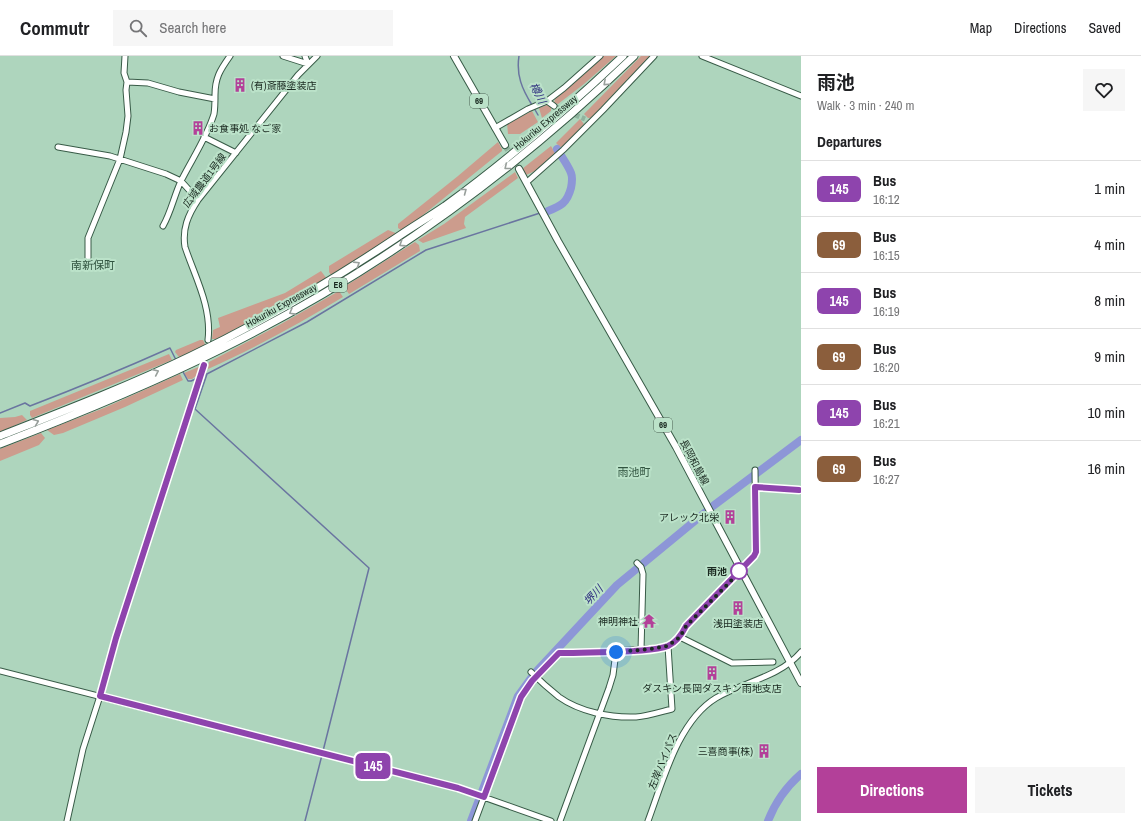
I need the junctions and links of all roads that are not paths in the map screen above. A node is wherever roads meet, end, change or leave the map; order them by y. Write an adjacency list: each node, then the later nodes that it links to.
1 (125, 56): 13 (street)
2 (230, 56): 15 (street)
3 (283, 56): 12 (street)
4 (305, 56): 12 (street)
5 (317, 56): 12 (street, 広域農道1号線)
6 (454, 56): 20 (main road, 69)
7 (600, 56): 16 (street)
8 (623, 56): 34 (highway, Hokuriku Expressway / E8, one-way to 8)
9 (634, 56): 35 (highway, Hokuriku Expressway / E8, one-way to 35)
10 (654, 56): 19 (street)
11 (702, 56): 14 (street)
12 (308, 64): 24 (street, 広域農道1号線)
13 (127, 82): 15 (street); 25 (street)
14 (801, 96)
15 (215, 99): 21 (street)
16 (547, 100): 17 (street); 20 (street)
17 (554, 106)
18 (584, 119): 19 (street)
19 (591, 122): 28 (street)
20 (495, 128): 22 (main road, 69)
21 (204, 137): 24 (street); 27 (street)
22 (505, 145)
23 (58, 147): 25 (street)
24 (236, 153): 29 (street, 広域農道1号線)
25 (120, 158): 27 (street); 31 (street)
26 (520, 169): 28 (main road, 長岡和島線 / 69)
27 (181, 182): 29 (street); 30 (street)
28 (527, 182): 40 (main road, 長岡和島線 / 69)
29 (198, 200): 32 (street, 広域農道1号線)
30 (163, 226)
31 (88, 262)
32 (208, 340)
33 (204, 365): 52 (street)
34 (0, 436)
35 (0, 444)
36 (755, 470): 37 (street)
37 (755, 487): 38 (street); 40 (street)
38 (799, 490)
39 (637, 563): 43 (street)
40 (740, 569): 41 (street); 47 (main road, 長岡和島線 / 69)
41 (680, 637): 42 (street); 46 (street)
42 (668, 646): 43 (street); 53 (street)
43 (641, 650): 44 (street)
44 (616, 652): 50 (street); 53 (street)
45 (801, 652): 47 (street, 左岸バイパス)
46 (773, 662)
47 (790, 663): 51 (main road, 長岡和島線 / 69); 59 (street, 左岸バイパス)
48 (0, 671): 52 (street)
49 (531, 672): 50 (street)
50 (536, 677): 53 (street); 54 (street)
51 (801, 683)
52 (100, 696): 54 (street); 55 (street)
53 (601, 714): 58 (street)
54 (484, 797): 56 (street); 57 (street)
55 (67, 821)
56 (476, 821)
57 (551, 821)
58 (560, 821)
59 (648, 821)

